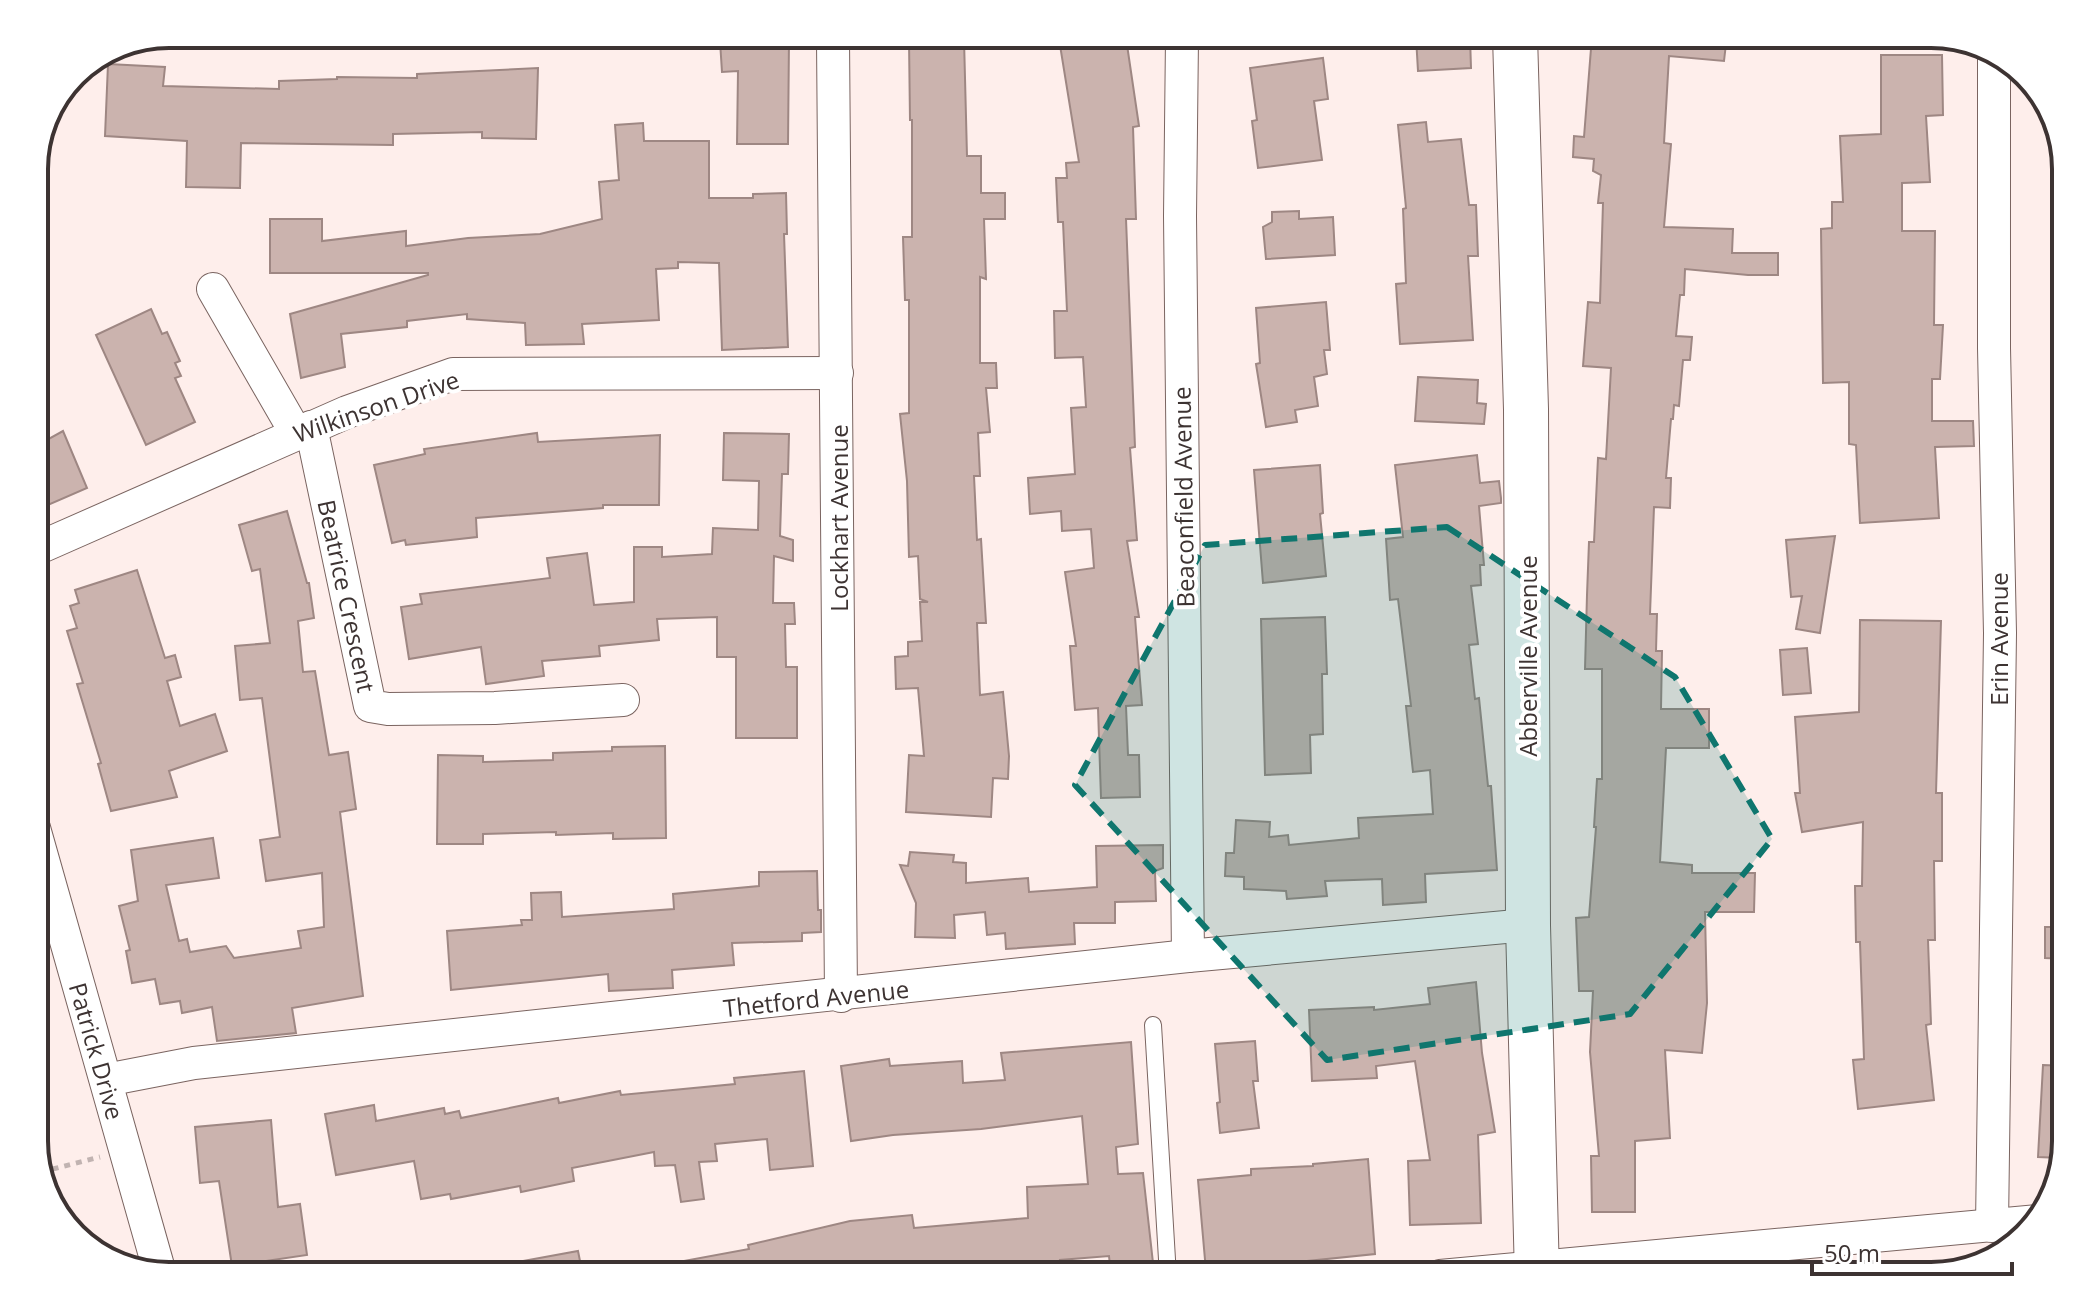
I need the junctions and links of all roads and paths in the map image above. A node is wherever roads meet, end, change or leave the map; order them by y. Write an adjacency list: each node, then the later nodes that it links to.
1 (833, 48): 6 (street, Lockhart Avenue)
2 (1182, 48): 12 (street, Beaconfield Avenue)
3 (1515, 48): 11 (street, Abberville Avenue)
4 (1994, 66): 19 (street, Erin Avenue)
5 (213, 289): 7 (street)
6 (837, 373): 7 (street, Wilkinson Drive); 13 (street, Lockhart Avenue)
7 (304, 430): 8 (street, Wilkinson Drive); 9 (street, Beatrice Crescent)
8 (48, 544)
9 (623, 700)
10 (48, 877): 15 (street, Patrick Drive)
11 (1528, 925): 12 (street, Thetford Avenue); 22 (street, Abberville Avenue)
12 (1188, 956): 13 (street, Thetford Avenue)
13 (841, 996): 15 (street, Thetford Avenue)
14 (1153, 1025): 21 (lane)
15 (106, 1080): 16 (street, Patrick Drive)
16 (124, 1151): 17 (path); 20 (street, Patrick Drive)
17 (51, 1169)
18 (2019, 1223): 19 (street)
19 (1992, 1226): 23 (street)
20 (157, 1261)
21 (1167, 1262)
22 (1537, 1262)
23 (1628, 1262)

